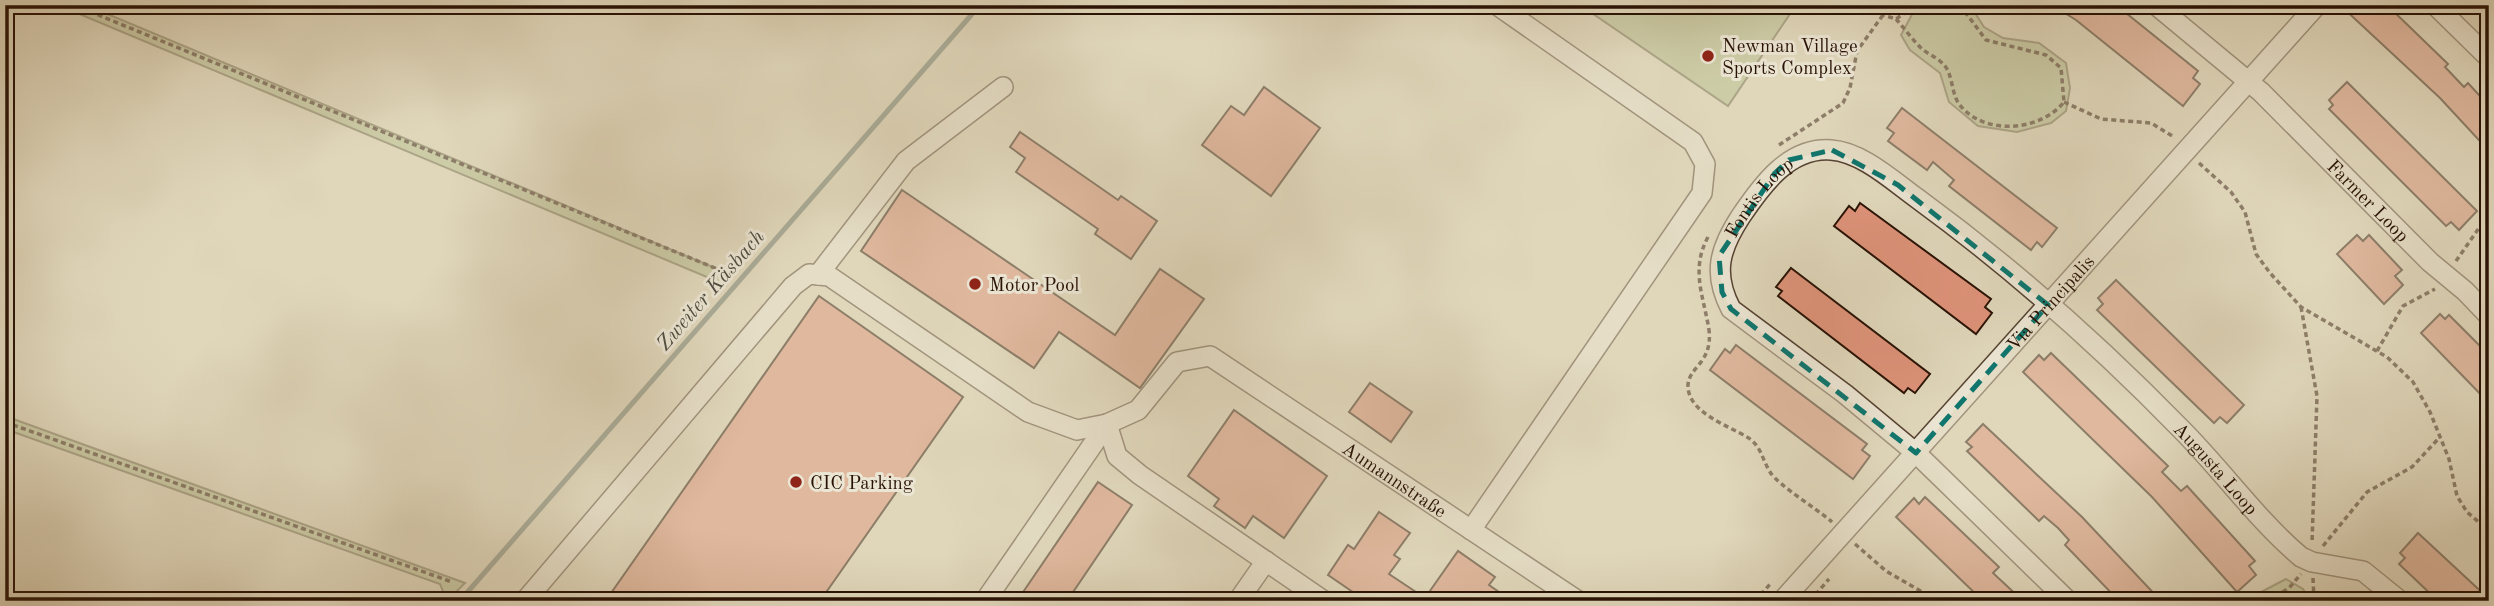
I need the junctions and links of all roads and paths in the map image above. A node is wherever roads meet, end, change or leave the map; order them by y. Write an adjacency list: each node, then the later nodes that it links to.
1 (74, 5): 19 (path)
2 (1497, 5): 28 (street)
3 (1877, 5): 9 (path)
4 (1909, 5): 10 (path)
5 (1960, 5): 14 (path)
6 (2156, 5): 12 (street, Farmer Loop)
7 (2317, 5): 12 (street, Via Principalis)
8 (2435, 5): 11 (street)
9 (1883, 15): 10 (path); 16 (path)
10 (1896, 19): 14 (path)
11 (2489, 58)
12 (2249, 81): 21 (street, Via Principalis); 23 (street, Farmer Loop)
13 (1003, 87): 20 (street)
14 (2064, 102): 15 (path)
15 (2173, 136)
16 (1773, 152)
17 (2199, 163): 22 (path)
18 (1712, 229): 30 (path)
19 (727, 272)
20 (818, 275): 25 (street); 34 (street)
21 (2048, 305): 27 (street, Via Principalis); 27 (street, Fontis Loop); 32 (street, Augusta Loop)
22 (2301, 307): 26 (path); 32 (path)
23 (2489, 316)
24 (5, 422): 33 (path)
25 (1107, 424): 28 (street, Aumannstraße); 31 (street); 35 (street)
26 (2440, 437): 29 (path); 32 (path)
27 (1916, 453): 30 (street, Via Principalis); 41 (street)
28 (1472, 530): 38 (street, Aumannstraße)
29 (2489, 531)
30 (1843, 534): 39 (street, Via Principalis); 40 (path)
31 (1266, 561): 36 (street); 37 (street)
32 (2312, 562): 42 (path); 43 (path); 44 (street, Augusta Loop)
33 (452, 582)
34 (525, 601)
35 (985, 601)
36 (1238, 601)
37 (1324, 601)
38 (1578, 601)
39 (1782, 601)
40 (1927, 601)
41 (2068, 601)
42 (2267, 601)
43 (2314, 601)
44 (2400, 601)

